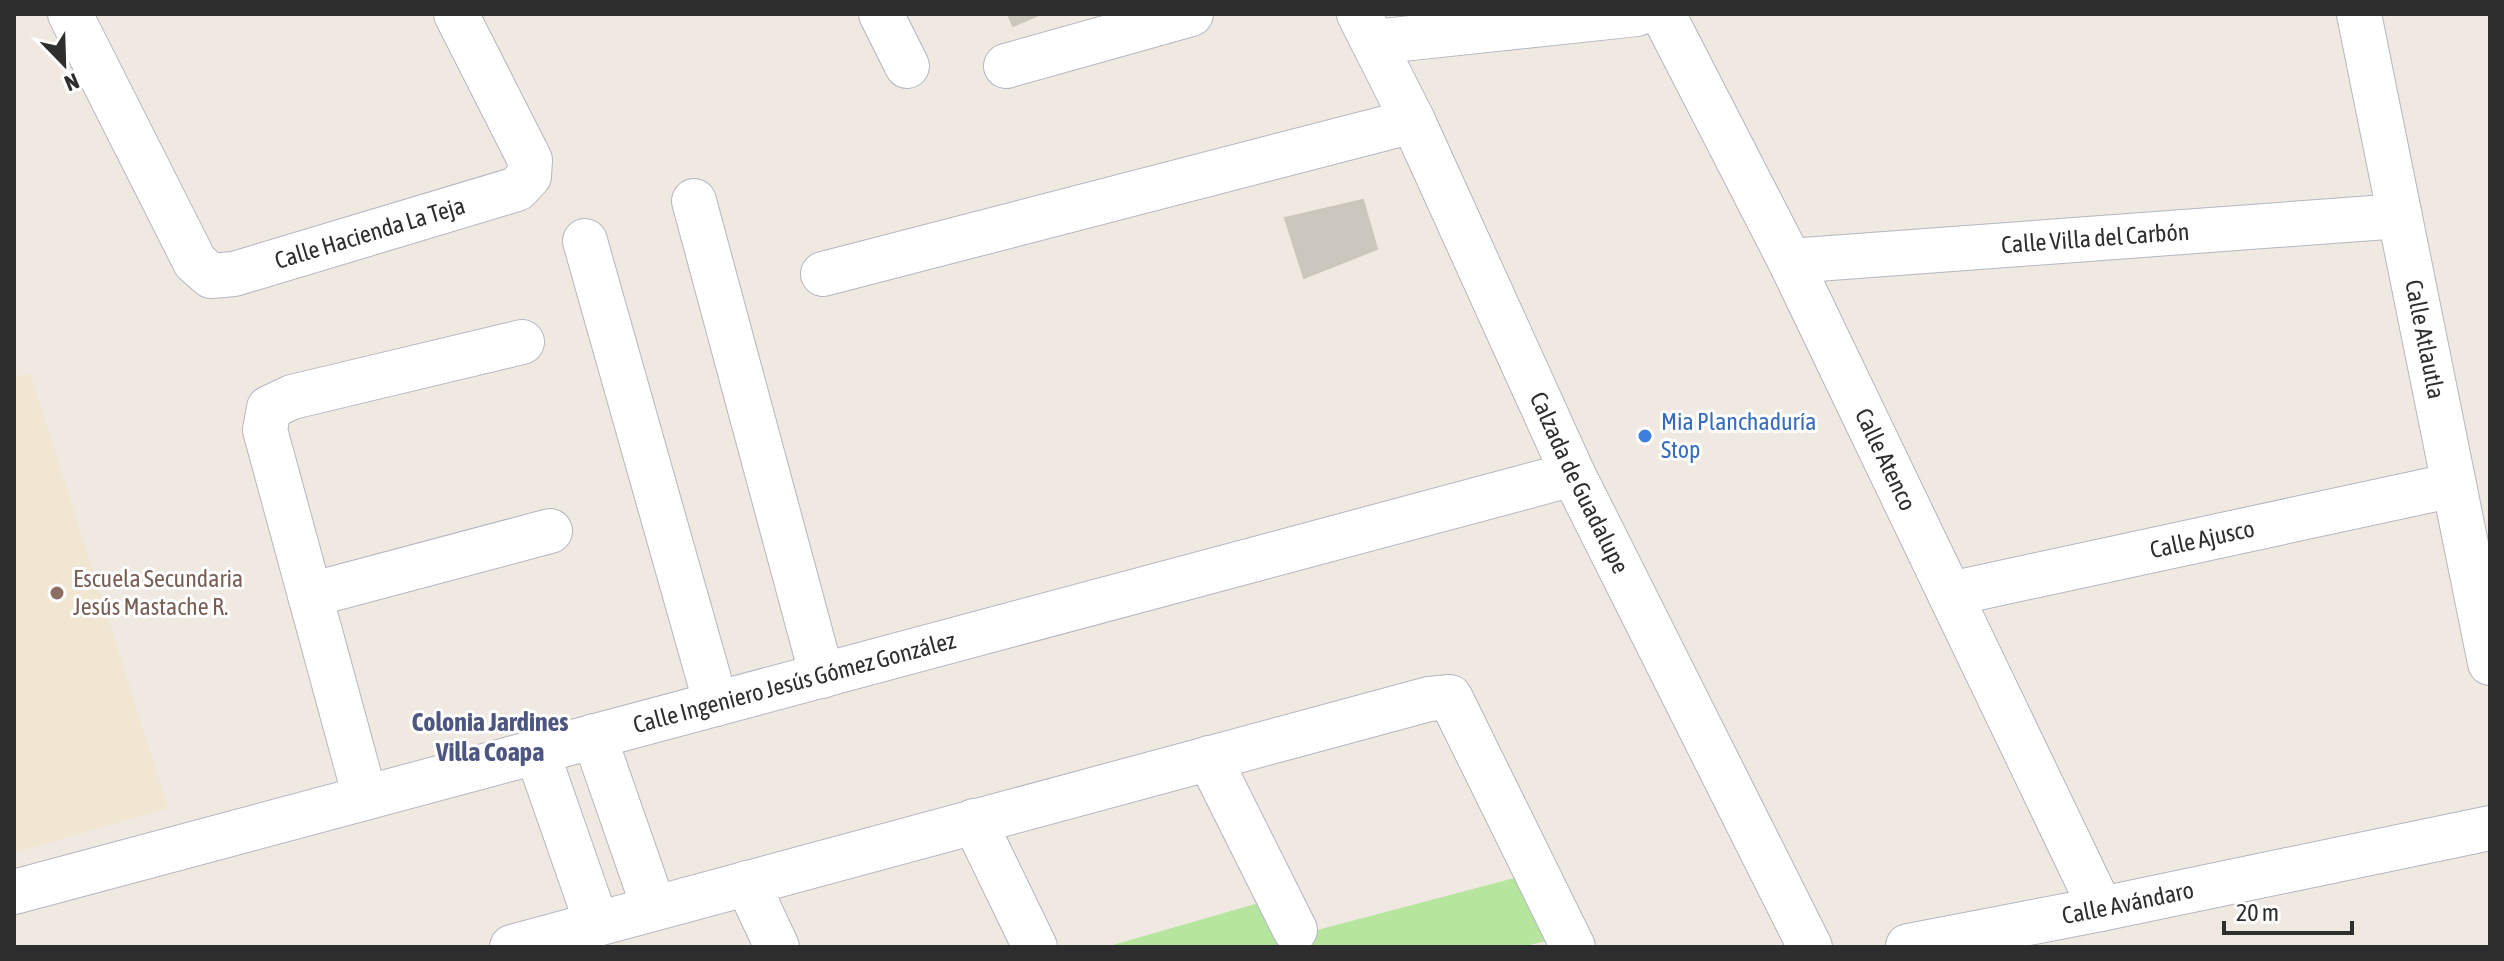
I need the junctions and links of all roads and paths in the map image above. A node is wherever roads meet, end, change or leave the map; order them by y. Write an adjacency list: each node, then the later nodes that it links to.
1 (70, 14): 2 (street, Calle Hacienda La Teja)
2 (456, 14)
3 (881, 14): 9 (street)
4 (1191, 14): 10 (street)
5 (1637, 14): 8 (street)
6 (1663, 14): 15 (street, Calle Atenco)
7 (2359, 14): 13 (street, Calle Atlautla)
8 (1366, 28): 11 (street, Calzada de Guadalupe)
9 (907, 66)
10 (1006, 66)
11 (1413, 121): 16 (street); 18 (street, Calzada de Guadalupe)
12 (694, 201): 24 (street)
13 (2400, 216): 15 (street, Calle Villa del Carbón); 19 (street, Calle Atlautla)
14 (585, 241): 25 (street)
15 (1790, 261): 21 (street, Calle Atenco)
16 (823, 274)
17 (522, 342): 22 (street)
18 (1573, 474): 24 (street, Calle Ingeniero Jesús Gómez González); 43 (street, Calzada de Guadalupe)
19 (2454, 485): 21 (street, Calle Ajusco); 23 (street, Calle Atlautla)
20 (550, 531): 22 (street)
21 (1950, 594): 35 (street, Calle Atenco)
22 (310, 595): 29 (street)
23 (2490, 663)
24 (822, 676): 25 (street, Calle Ingeniero Jesús Gómez González)
25 (716, 704): 26 (street, Calle Ingeniero Jesús Gómez González)
26 (594, 736): 27 (street, Calle Ingeniero Jesús Gómez González); 34 (street)
27 (537, 752): 29 (street, Calle Ingeniero Jesús Gómez González); 37 (street)
28 (1209, 758): 30 (street); 36 (street); 42 (street)
29 (365, 797): 33 (street, Calle Ingeniero Jesús Gómez González)
30 (974, 821): 32 (street); 41 (street)
31 (2490, 828): 35 (street, Calle Avándaro)
32 (747, 883): 34 (street); 40 (street)
33 (14, 892)
34 (654, 908): 37 (street)
35 (2101, 909): 38 (street, Calle Avándaro)
36 (1295, 930)
37 (575, 935): 39 (street)
38 (1908, 946)
39 (512, 947)
40 (777, 947)
41 (1035, 947)
42 (1573, 947)
43 (1810, 947)

